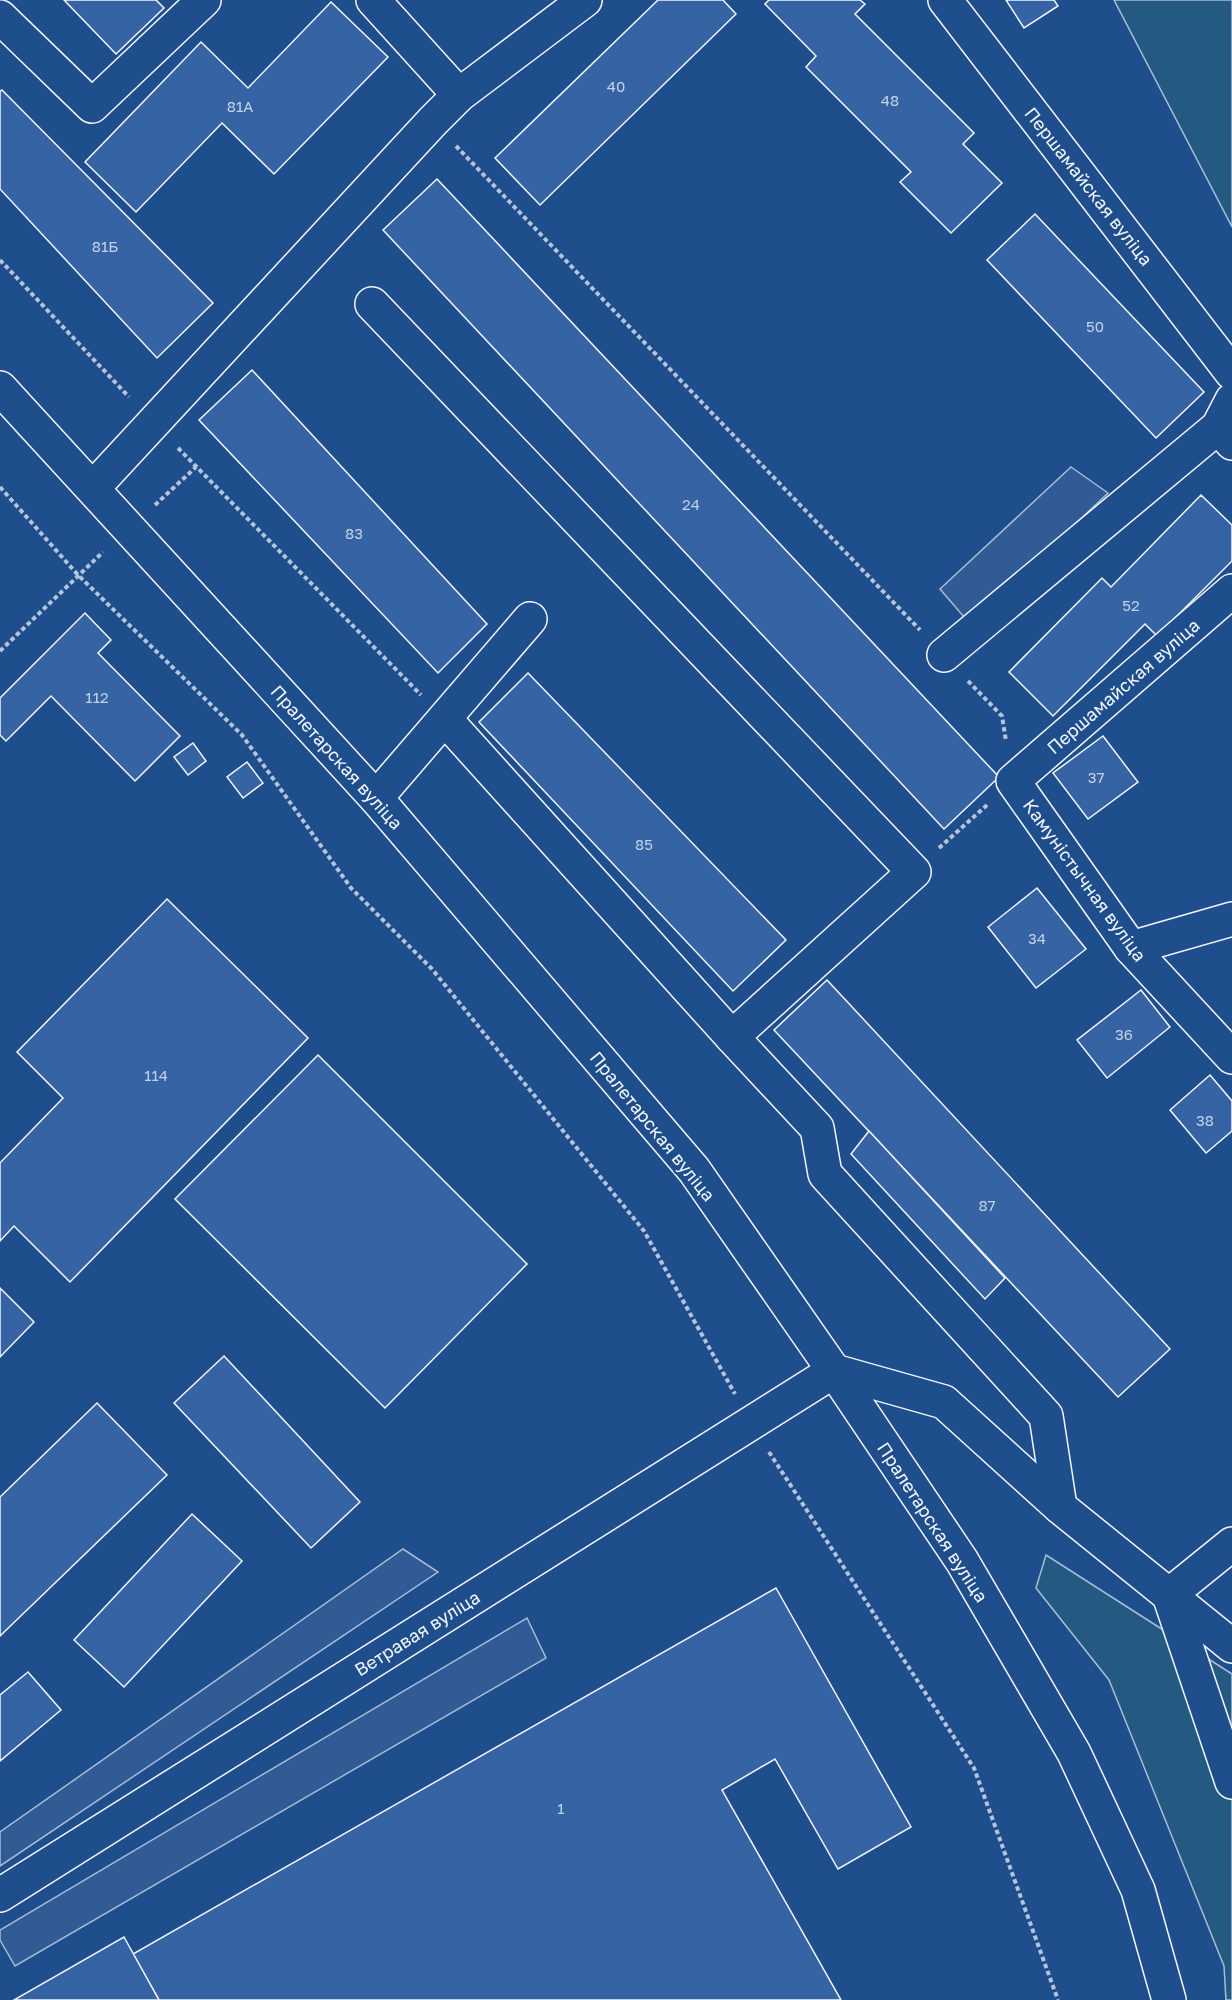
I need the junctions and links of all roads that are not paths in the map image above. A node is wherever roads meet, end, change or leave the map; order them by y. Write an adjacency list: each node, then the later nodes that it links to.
1 (204, 0): 5 (street)
2 (373, 0): 6 (street)
3 (585, 0): 6 (street)
4 (945, 0): 8 (street, Першамайская вуліца)
5 (0, 17)
6 (459, 95): 11 (street)
7 (372, 304): 20 (street)
8 (1232, 373)
9 (0, 388): 11 (street, Пралетарская вуліца)
10 (1227, 424): 14 (street)
11 (93, 488): 17 (street, Пралетарская вуліца)
12 (1232, 591): 16 (street, Першамайская вуліца)
13 (530, 619): 15 (street)
14 (944, 655)
15 (445, 719): 17 (street); 20 (street)
16 (1013, 781): 19 (street, Камуністычная вуліца)
17 (376, 798): 22 (street, Пралетарская вуліца)
18 (1232, 920): 19 (street)
19 (1131, 948): 21 (street, Камуністычная вуліца)
20 (732, 1037): 23 (street)
21 (1232, 1057)
22 (834, 1371): 23 (street); 28 (street, Ветравая вуліца); 29 (street, Пралетарская вуліца)
23 (1060, 1507): 25 (street)
24 (1232, 1544): 25 (street)
25 (1169, 1595): 26 (street); 27 (street)
26 (1232, 1646)
27 (1232, 1782)
28 (0, 1895)
29 (1169, 2000)

